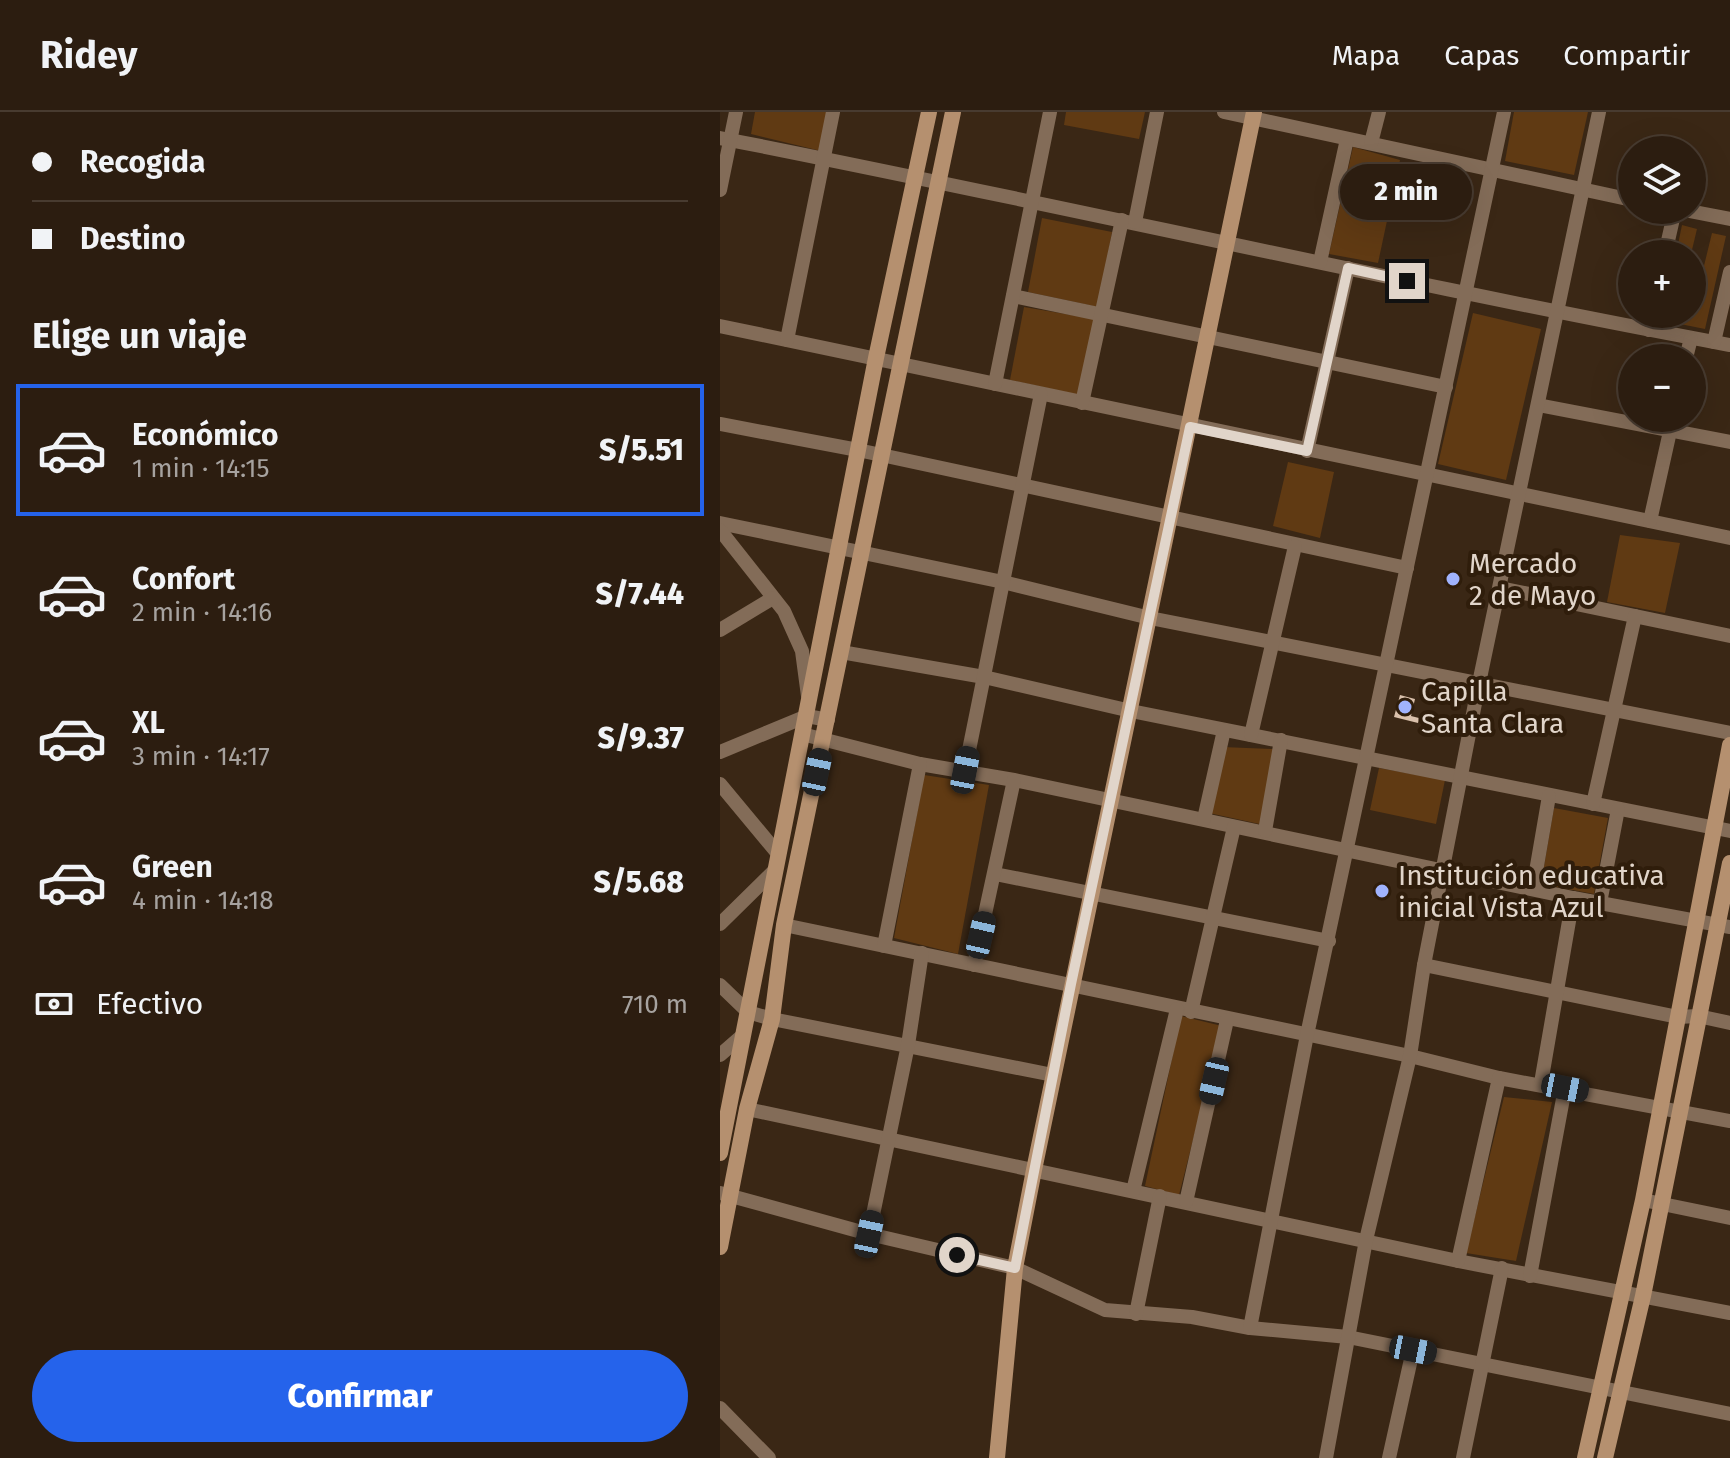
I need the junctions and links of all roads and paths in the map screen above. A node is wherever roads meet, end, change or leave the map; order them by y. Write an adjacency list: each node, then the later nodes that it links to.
1 (736, 112): 12 (street)
2 (833, 112): 15 (street)
3 (929, 112): 17 (street)
4 (953, 112): 18 (street)
5 (1050, 112): 22 (street)
6 (1157, 112): 25 (street)
7 (1224, 112): 11 (street)
8 (1379, 112): 14 (street)
9 (1504, 112): 16 (street)
10 (1599, 112): 20 (street)
11 (1253, 115): 13 (street); 26 (street)
12 (725, 139): 15 (street); 19 (street)
13 (1347, 139): 14 (street); 27 (street)
14 (1371, 143): 16 (street)
15 (823, 160): 17 (street); 38 (street)
16 (1492, 170): 20 (street); 30 (street)
17 (914, 179): 18 (street); 42 (street)
18 (938, 183): 22 (street); 44 (street)
19 (720, 190)
20 (1582, 191): 21 (street); 33 (street)
21 (1618, 197)
22 (1032, 202): 25 (street); 31 (street)
23 (1706, 214): 24 (street)
24 (1730, 219)
25 (1128, 221): 26 (street); 32 (street)
26 (1227, 241): 27 (street); 36 (street)
27 (1320, 262): 28 (street)
28 (1348, 268): 30 (street); 43 (street)
29 (1730, 272): 39 (street)
30 (1465, 295): 33 (street); 46 (street)
31 (1013, 296): 32 (street); 45 (street)
32 (1102, 313): 36 (street); 48 (street)
33 (1557, 313): 35 (street); 49 (street)
34 (720, 326): 38 (street)
35 (1649, 330): 37 (street)
36 (1209, 335): 43 (street); 52 (street)
37 (1691, 338): 39 (street); 40 (street)
38 (787, 340): 42 (street)
39 (1714, 342): 41 (street)
40 (1690, 344)
41 (1730, 345)
42 (876, 358): 44 (street); 56 (street)
43 (1327, 361): 46 (street); 57 (street)
44 (901, 363): 45 (street); 58 (street)
45 (995, 384): 47 (street)
46 (1446, 387): 59 (street)
47 (1041, 394): 48 (street); 60 (street)
48 (1082, 403): 52 (street)
49 (1538, 405): 50 (street); 61 (street)
50 (1618, 416)
51 (720, 424): 56 (street)
52 (1190, 427): 57 (street); 62 (street)
53 (1670, 432): 63 (street)
54 (1698, 432): 55 (street)
55 (1730, 442)
56 (858, 450): 58 (street); 68 (street)
57 (1307, 451): 59 (street)
58 (881, 455): 60 (street); 69 (street)
59 (1426, 476): 61 (street); 70 (street)
60 (1023, 488): 62 (street); 71 (street)
61 (1520, 494): 63 (street); 72 (street)
62 (1171, 517): 67 (street); 75 (street)
63 (1650, 521): 66 (street)
64 (720, 523): 68 (street)
65 (720, 530): 73 (street)
66 (1730, 538)
67 (1295, 546): 70 (street); 78 (street)
68 (838, 549): 69 (street); 83 (street)
69 (860, 554): 71 (street); 79 (street)
70 (1407, 568): 80 (street)
71 (1003, 582): 75 (street); 81 (street)
72 (1500, 588): 74 (street); 82 (street)
73 (773, 598): 76 (street); 83 (street)
74 (1635, 616): 77 (street); 84 (street)
75 (1150, 618): 78 (street); 85 (street)
76 (720, 630)
77 (1730, 636)
78 (1271, 642): 80 (street); 90 (street)
79 (841, 652): 81 (street); 86 (street)
80 (1386, 665): 82 (street); 95 (street)
81 (984, 677): 85 (street); 97 (street)
82 (1479, 683): 84 (street); 98 (street)
83 (808, 710): 86 (street); 89 (street); 94 (street)
84 (1614, 710): 88 (street); 103 (street)
85 (1131, 711): 87 (street); 102 (street)
86 (828, 720): 92 (street)
87 (1224, 730): 90 (street); 105 (street)
88 (1730, 733)
89 (802, 734): 92 (street); 111 (street)
90 (1251, 735): 91 (street)
91 (1281, 740): 95 (street); 108 (street)
92 (824, 741): 96 (street); 122 (street)
93 (1730, 745): 107 (street)
94 (720, 752)
95 (1367, 756): 98 (street); 110 (street)
96 (920, 764): 97 (street); 125 (street)
97 (965, 770): 99 (street)
98 (1462, 775): 101 (street); 113 (street)
99 (1014, 780): 102 (street); 114 (street)
100 (720, 784): 111 (street)
101 (1549, 796): 103 (street); 115 (street)
102 (1113, 800): 105 (street); 116 (street)
103 (1593, 804): 104 (street)
104 (1618, 809): 107 (street); 118 (street)
105 (1204, 819): 106 (street)
106 (1234, 827): 108 (street); 119 (street)
107 (1713, 828): 109 (street); 120 (street)
108 (1265, 831): 110 (street)
109 (1730, 831)
110 (1349, 850): 113 (street); 124 (street)
111 (777, 862): 121 (street); 133 (street)
112 (1730, 863): 123 (street)
113 (1443, 870): 115 (street); 128 (street)
114 (995, 874): 116 (street); 127 (street)
115 (1533, 889): 117 (street)
116 (1092, 892): 119 (street); 129 (street)
117 (1573, 898): 118 (street); 131 (street)
118 (1600, 903): 120 (street)
119 (1215, 918): 124 (street); 132 (street)
120 (1698, 922): 123 (street); 135 (street)
121 (720, 924)
122 (784, 925): 125 (street); 136 (street)
123 (1724, 926): 134 (street)
124 (1329, 941): 140 (street)
125 (884, 946): 126 (street)
126 (922, 953): 127 (street); 141 (street)
127 (974, 965): 129 (street)
128 (1424, 965): 131 (street); 143 (street)
129 (1071, 984): 132 (street); 144 (street)
130 (720, 985): 133 (street)
131 (1559, 990): 135 (street); 146 (street)
132 (1184, 1010): 137 (street); 155 (street)
133 (748, 1012): 136 (street); 139 (street)
134 (1698, 1016): 135 (street); 138 (street); 150 (street)
135 (1678, 1017): 148 (street)
136 (772, 1019): 141 (street); 149 (street)
137 (1227, 1020): 140 (street); 159 (street)
138 (1730, 1023)
139 (743, 1035): 142 (street); 153 (street)
140 (1307, 1035): 143 (street); 162 (street)
141 (908, 1045): 144 (street); 152 (street)
142 (720, 1055)
143 (1410, 1056): 145 (street); 164 (street)
144 (1053, 1075): 154 (street)
145 (1499, 1078): 146 (street); 166 (street)
146 (1541, 1083): 147 (street)
147 (1565, 1088): 148 (street); 169 (street)
148 (1661, 1107): 150 (street); 157 (street)
149 (747, 1109): 152 (street); 158 (street)
150 (1680, 1110): 151 (street); 160 (street)
151 (1730, 1121)
152 (889, 1138): 154 (street); 163 (street)
153 (720, 1153)
154 (1034, 1170): 155 (street); 167 (street)
155 (1133, 1191): 156 (street)
156 (1160, 1196): 159 (street); 173 (street)
157 (1643, 1200): 160 (street); 170 (street)
158 (725, 1202): 163 (street); 165 (street)
159 (1186, 1202): 162 (street)
160 (1662, 1204): 161 (street); 171 (street)
161 (1730, 1218)
162 (1273, 1220): 164 (street); 174 (street)
163 (869, 1234): 167 (street)
164 (1366, 1240): 166 (street); 175 (street)
165 (720, 1247)
166 (1458, 1261): 168 (street)
167 (1015, 1268): 173 (street); 184 (street)
168 (1502, 1268): 169 (street); 177 (street)
169 (1530, 1276): 170 (street)
170 (1623, 1290): 171 (street); 178 (street)
171 (1643, 1296): 172 (street); 179 (street)
172 (1730, 1313)
173 (1136, 1314): 174 (street)
174 (1250, 1328): 175 (street)
175 (1348, 1337): 176 (street); 185 (street)
176 (1413, 1350): 177 (street); 186 (street)
177 (1480, 1363): 178 (street); 187 (street)
178 (1601, 1388): 179 (street); 188 (street)
179 (1621, 1392): 181 (street); 189 (street)
180 (720, 1408): 182 (street)
181 (1730, 1414)
182 (752, 1452): 183 (street)
183 (769, 1458)
184 (997, 1458)
185 (1326, 1458)
186 (1389, 1458)
187 (1463, 1458)
188 (1585, 1458)
189 (1605, 1458)

